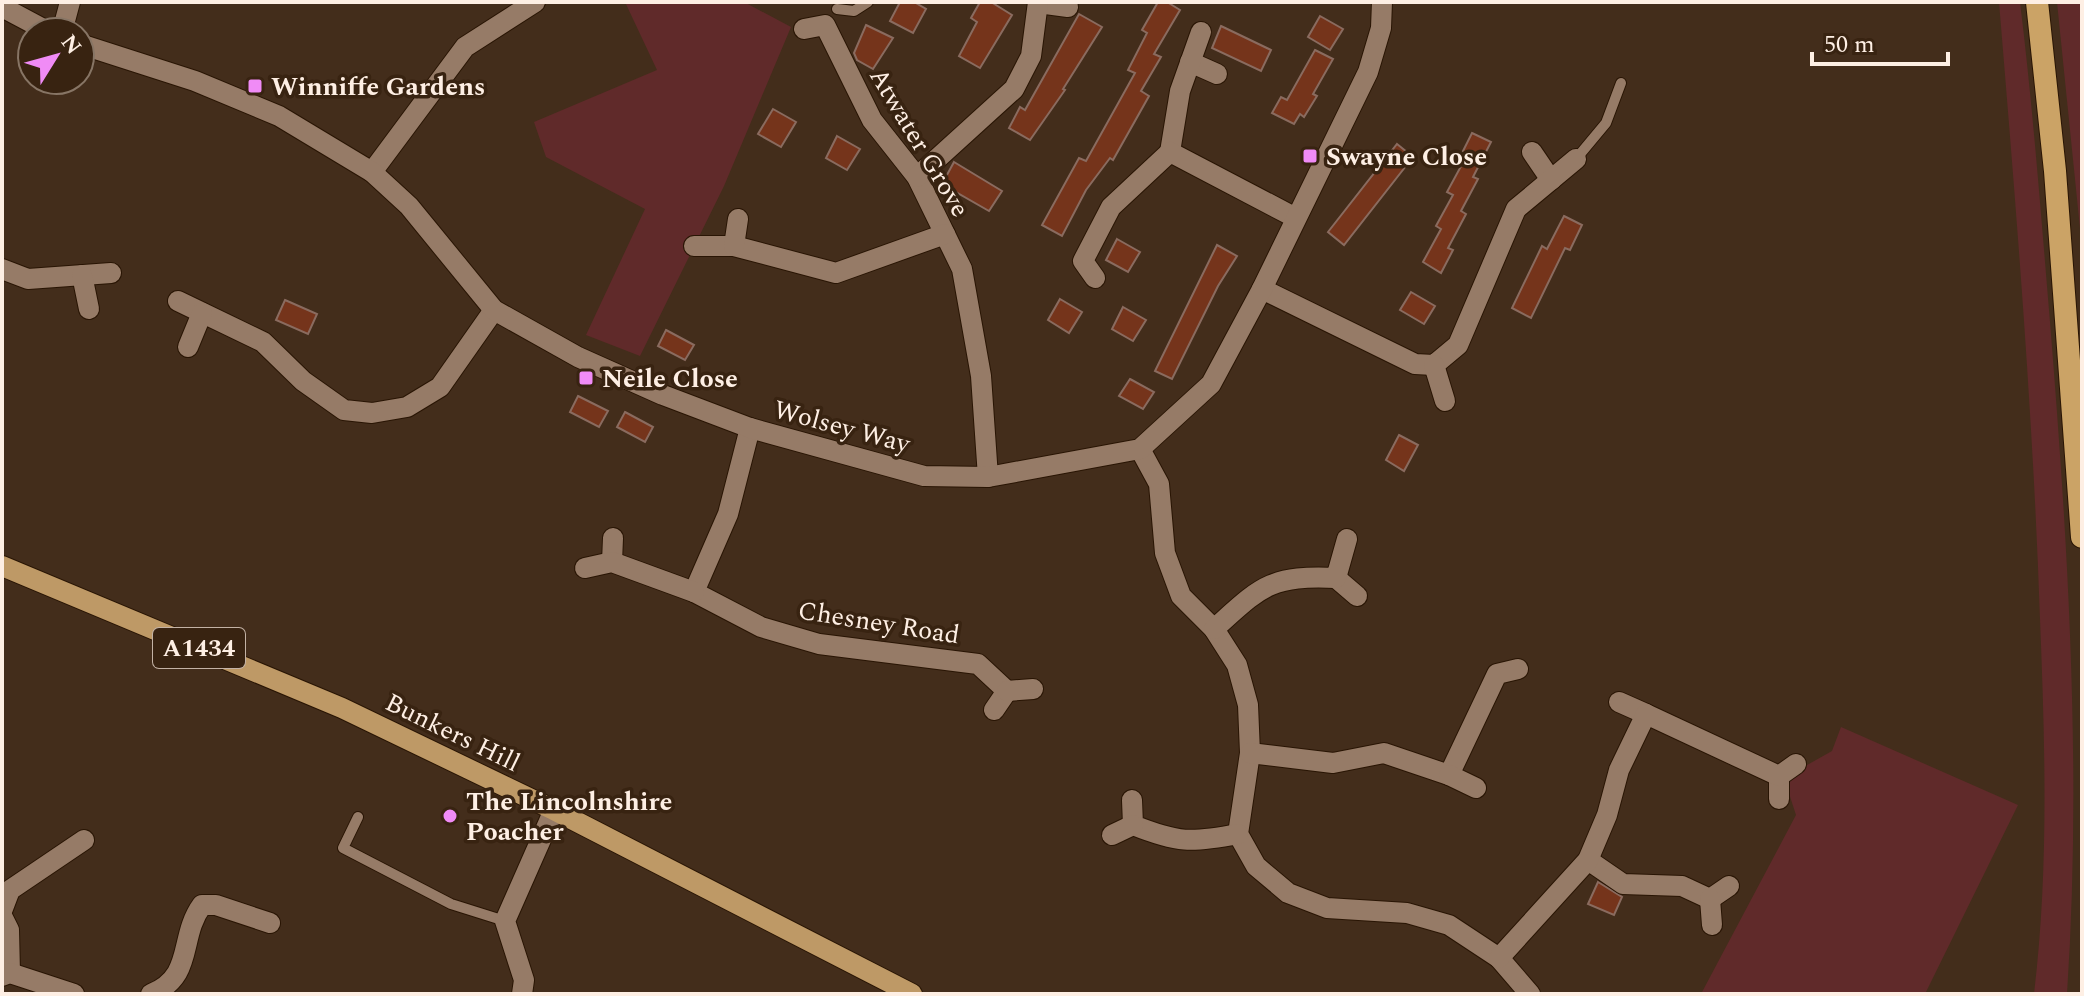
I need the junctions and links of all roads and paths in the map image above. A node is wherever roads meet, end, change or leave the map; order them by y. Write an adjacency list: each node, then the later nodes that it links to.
1 (535, 2): 17 (street)
2 (868, 2): 7 (lane)
3 (1038, 2): 6 (street); 18 (street)
4 (1382, 2): 20 (street)
5 (2037, 2): 40 (highway)
6 (1068, 7)
7 (831, 17): 8 (street); 18 (street, Atwater Grove)
8 (804, 29)
9 (1201, 32): 11 (street)
10 (96, 49): 17 (street, Wolsey Way)
11 (1190, 62): 12 (street); 14 (street)
12 (1217, 74)
13 (1621, 83): 16 (lane)
14 (1170, 152): 20 (street); 25 (street)
15 (1532, 152): 19 (street)
16 (1576, 159): 19 (street)
17 (372, 172): 32 (street, Wolsey Way)
18 (917, 177): 22 (street, Atwater Grove)
19 (1551, 180): 35 (street)
20 (1296, 218): 29 (street)
21 (738, 219): 24 (street)
22 (945, 234): 24 (street); 39 (street, Atwater Grove)
23 (694, 246): 24 (street)
24 (734, 246)
25 (1081, 267)
26 (2, 269): 28 (street)
27 (111, 273): 28 (street)
28 (82, 275): 31 (street)
29 (1262, 289): 35 (street); 38 (street)
30 (178, 301): 33 (street)
31 (89, 309)
32 (494, 310): 33 (street); 37 (street, Wolsey Way)
33 (202, 313): 34 (street)
34 (188, 347)
35 (1434, 365): 36 (street)
36 (1445, 401)
37 (750, 428): 39 (street, Wolsey Way); 47 (street)
38 (1140, 449): 39 (street, Wolsey Way); 49 (street)
39 (988, 477)
40 (2082, 537)
41 (613, 538): 43 (street)
42 (1347, 539): 46 (street)
43 (612, 562): 45 (street); 47 (street, Chesney Road)
44 (2, 566): 63 (main road, Bunkers Hill / A1434)
45 (585, 568)
46 (1336, 578): 48 (street); 49 (street)
47 (694, 592): 52 (street, Chesney Road)
48 (1357, 596)
49 (1214, 629): 56 (street)
50 (1518, 669): 58 (street)
51 (1033, 689): 52 (street)
52 (1007, 691): 54 (street)
53 (1619, 702): 55 (street)
54 (994, 710)
55 (1646, 714): 59 (street); 69 (street)
56 (1250, 753): 58 (street); 66 (street)
57 (1796, 764): 59 (street)
58 (1449, 775): 60 (street)
59 (1779, 776): 61 (street)
60 (1476, 788)
61 (1779, 799)
62 (1132, 800): 65 (street)
63 (554, 810): 73 (street); 78 (main road, Bunkers Hill / A1434)
64 (358, 817): 73 (lane)
65 (1133, 825): 66 (street); 67 (street)
66 (1238, 834): 76 (street)
67 (1112, 835)
68 (84, 840): 72 (street)
69 (1588, 860): 71 (street); 76 (street)
70 (1729, 886): 71 (street)
71 (1710, 899): 75 (street)
72 (2, 913): 77 (street)
73 (505, 921): 81 (street)
74 (270, 923): 80 (street)
75 (1712, 925)
76 (1499, 958): 82 (street)
77 (6, 974): 79 (street)
78 (900, 991)
79 (74, 994)
80 (151, 994)
81 (522, 994)
82 (1530, 994)

